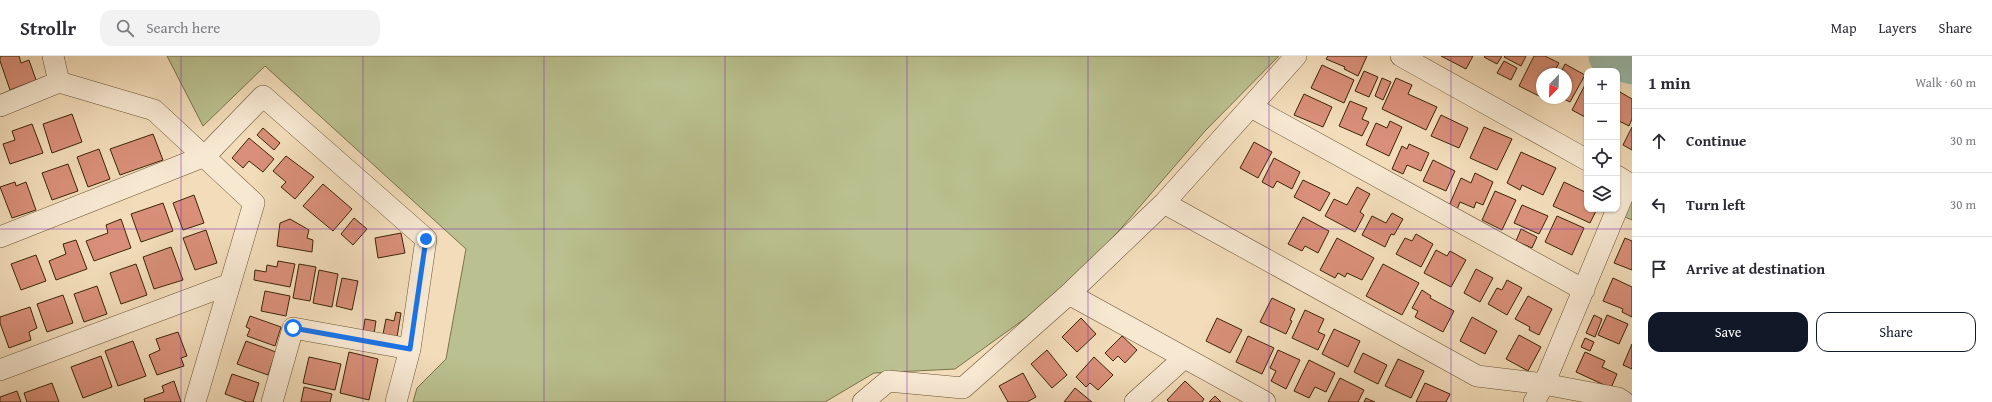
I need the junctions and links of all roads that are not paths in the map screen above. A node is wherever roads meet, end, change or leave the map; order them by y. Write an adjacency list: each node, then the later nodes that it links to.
1 (53, 56): 4 (street)
2 (1296, 56): 6 (street)
3 (1401, 56): 8 (street)
4 (58, 82): 5 (street); 7 (street)
5 (0, 106)
6 (1251, 107): 11 (street); 15 (street)
7 (205, 156): 13 (street); 14 (street); 17 (street)
8 (1584, 158)
9 (1620, 178): 10 (street)
10 (1620, 202)
11 (1164, 203): 16 (street); 20 (street)
12 (1616, 212): 15 (street)
13 (0, 237)
14 (230, 284): 19 (street); 21 (street)
15 (1584, 290): 20 (street)
16 (1069, 294): 18 (street); 24 (street)
17 (410, 349): 22 (street); 23 (street)
18 (1184, 358): 25 (street); 26 (street)
19 (0, 370)
20 (1544, 384): 27 (street); 28 (street)
21 (195, 402)
22 (272, 402)
23 (396, 402)
24 (863, 402)
25 (1135, 402)
26 (1265, 402)
27 (1534, 402)
28 (1624, 402)

